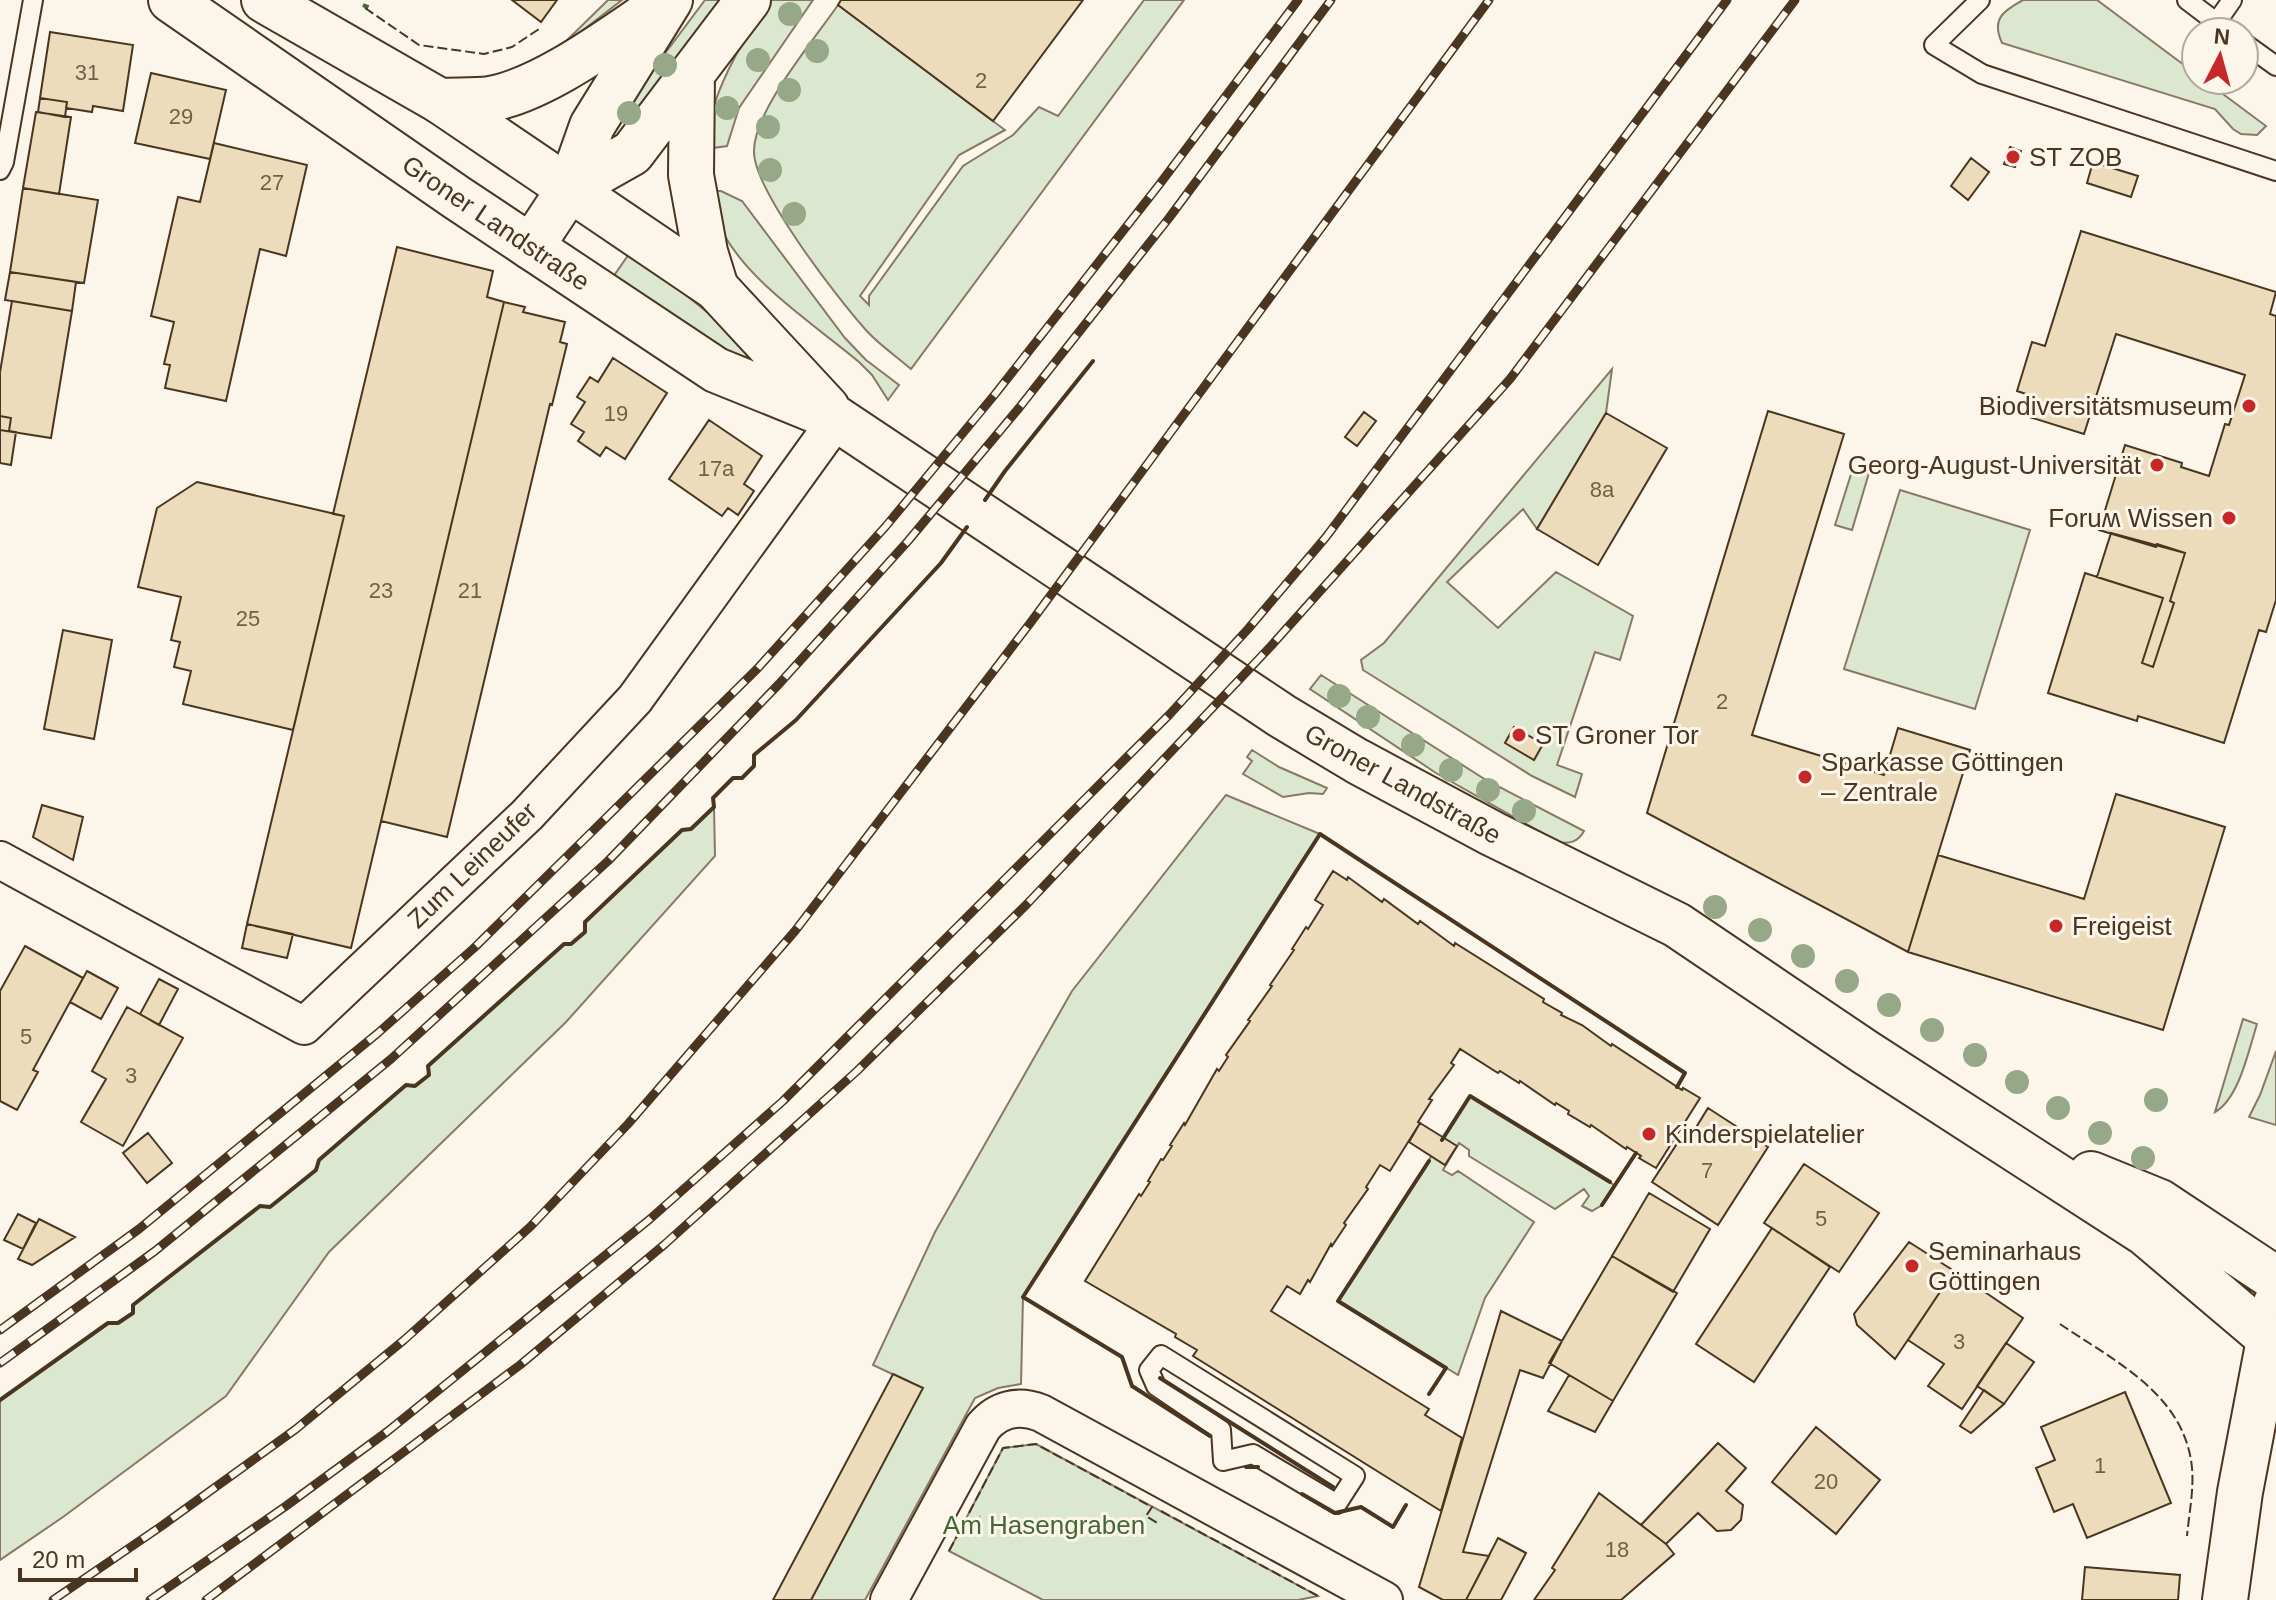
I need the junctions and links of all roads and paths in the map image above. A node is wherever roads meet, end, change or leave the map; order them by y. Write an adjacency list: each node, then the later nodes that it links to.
1 (33, 0): 11 (lane)
2 (171, 0): 14 (main road, Groner Landstraße)
3 (264, 0): 10 (main road, Groner Landstraße)
4 (670, 0): 10 (main road); 13 (main road)
5 (748, 0): 9 (main road)
6 (1980, 0): 12 (lane)
7 (2187, 0): 8 (lane)
8 (2208, 16)
9 (692, 75): 13 (main road); 15 (main road)
10 (440, 101): 13 (main road, Groner Landstraße)
11 (0, 170)
12 (2276, 171)
13 (570, 188): 14 (main road); 15 (main road, Groner Landstraße)
14 (531, 247): 16 (main road, Groner Landstraße)
15 (716, 288): 16 (main road, Groner Landstraße)
16 (837, 419): 17 (street, Zum Leineufer); 18 (main road, Groner Landstraße)
17 (0, 860)
18 (1981, 1128): 19 (main road, Groner Landstraße); 20 (main road, Groner Landstraße)
19 (2276, 1279)
20 (2273, 1328): 24 (main road)
21 (1355, 1476): 21 (lane)
22 (889, 1600): 23 (street)
23 (1384, 1600)
24 (2225, 1600)

